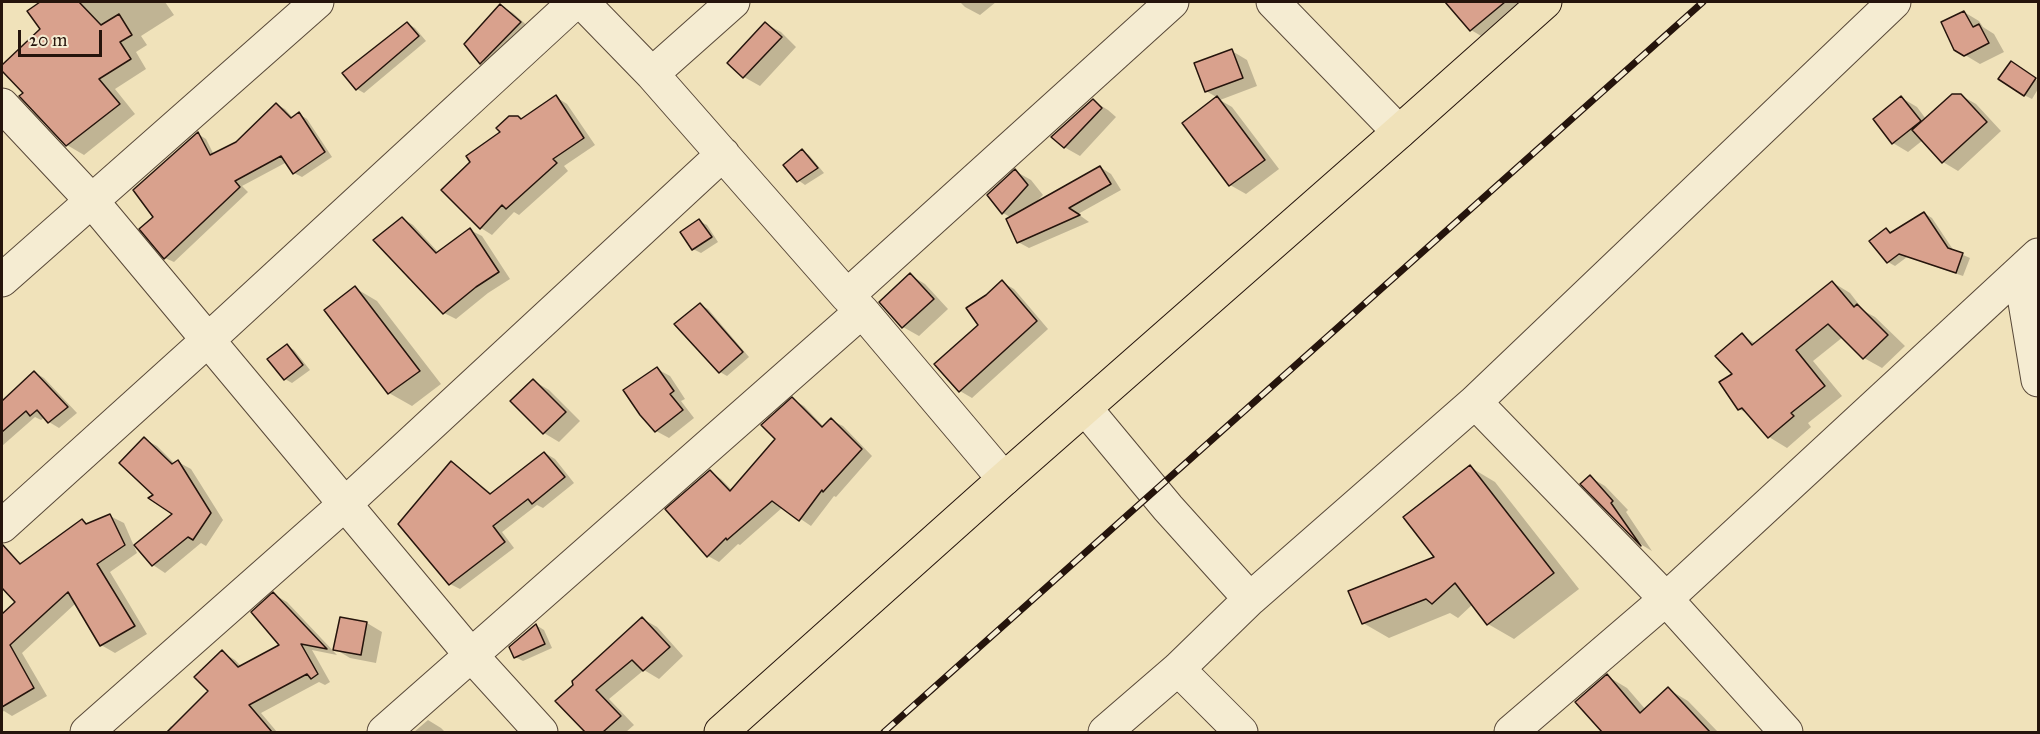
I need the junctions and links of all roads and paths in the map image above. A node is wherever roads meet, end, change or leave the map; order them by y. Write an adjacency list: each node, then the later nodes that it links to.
1 (317, 2): 13 (street)
2 (576, 2): 17 (street)
3 (582, 2): 9 (street)
4 (733, 2): 9 (street)
5 (1172, 2): 16 (street)
6 (1273, 2): 11 (street)
7 (1545, 2): 11 (main road)
8 (1894, 2): 19 (street)
9 (651, 74): 12 (street)
10 (2, 105): 13 (street)
11 (1399, 132): 20 (main road)
12 (723, 154): 16 (street); 22 (street)
13 (91, 200): 15 (street); 17 (street)
14 (2030, 264): 18 (street); 25 (street)
15 (2, 280)
16 (854, 304): 21 (street); 26 (street)
17 (209, 339): 22 (street); 23 (street)
18 (2038, 380)
19 (1475, 402): 24 (street); 25 (street)
20 (1085, 408): 21 (main road); 24 (street)
21 (1004, 479): 31 (main road)
22 (345, 504): 26 (street); 28 (street)
23 (2, 526)
24 (1250, 599): 27 (street)
25 (1666, 599): 34 (street); 35 (street)
26 (471, 655): 29 (street); 30 (street)
27 (1178, 669): 32 (street); 33 (street)
28 (87, 732)
29 (384, 732)
30 (541, 732)
31 (721, 732)
32 (1106, 732)
33 (1241, 732)
34 (1511, 732)
35 (1786, 732)

